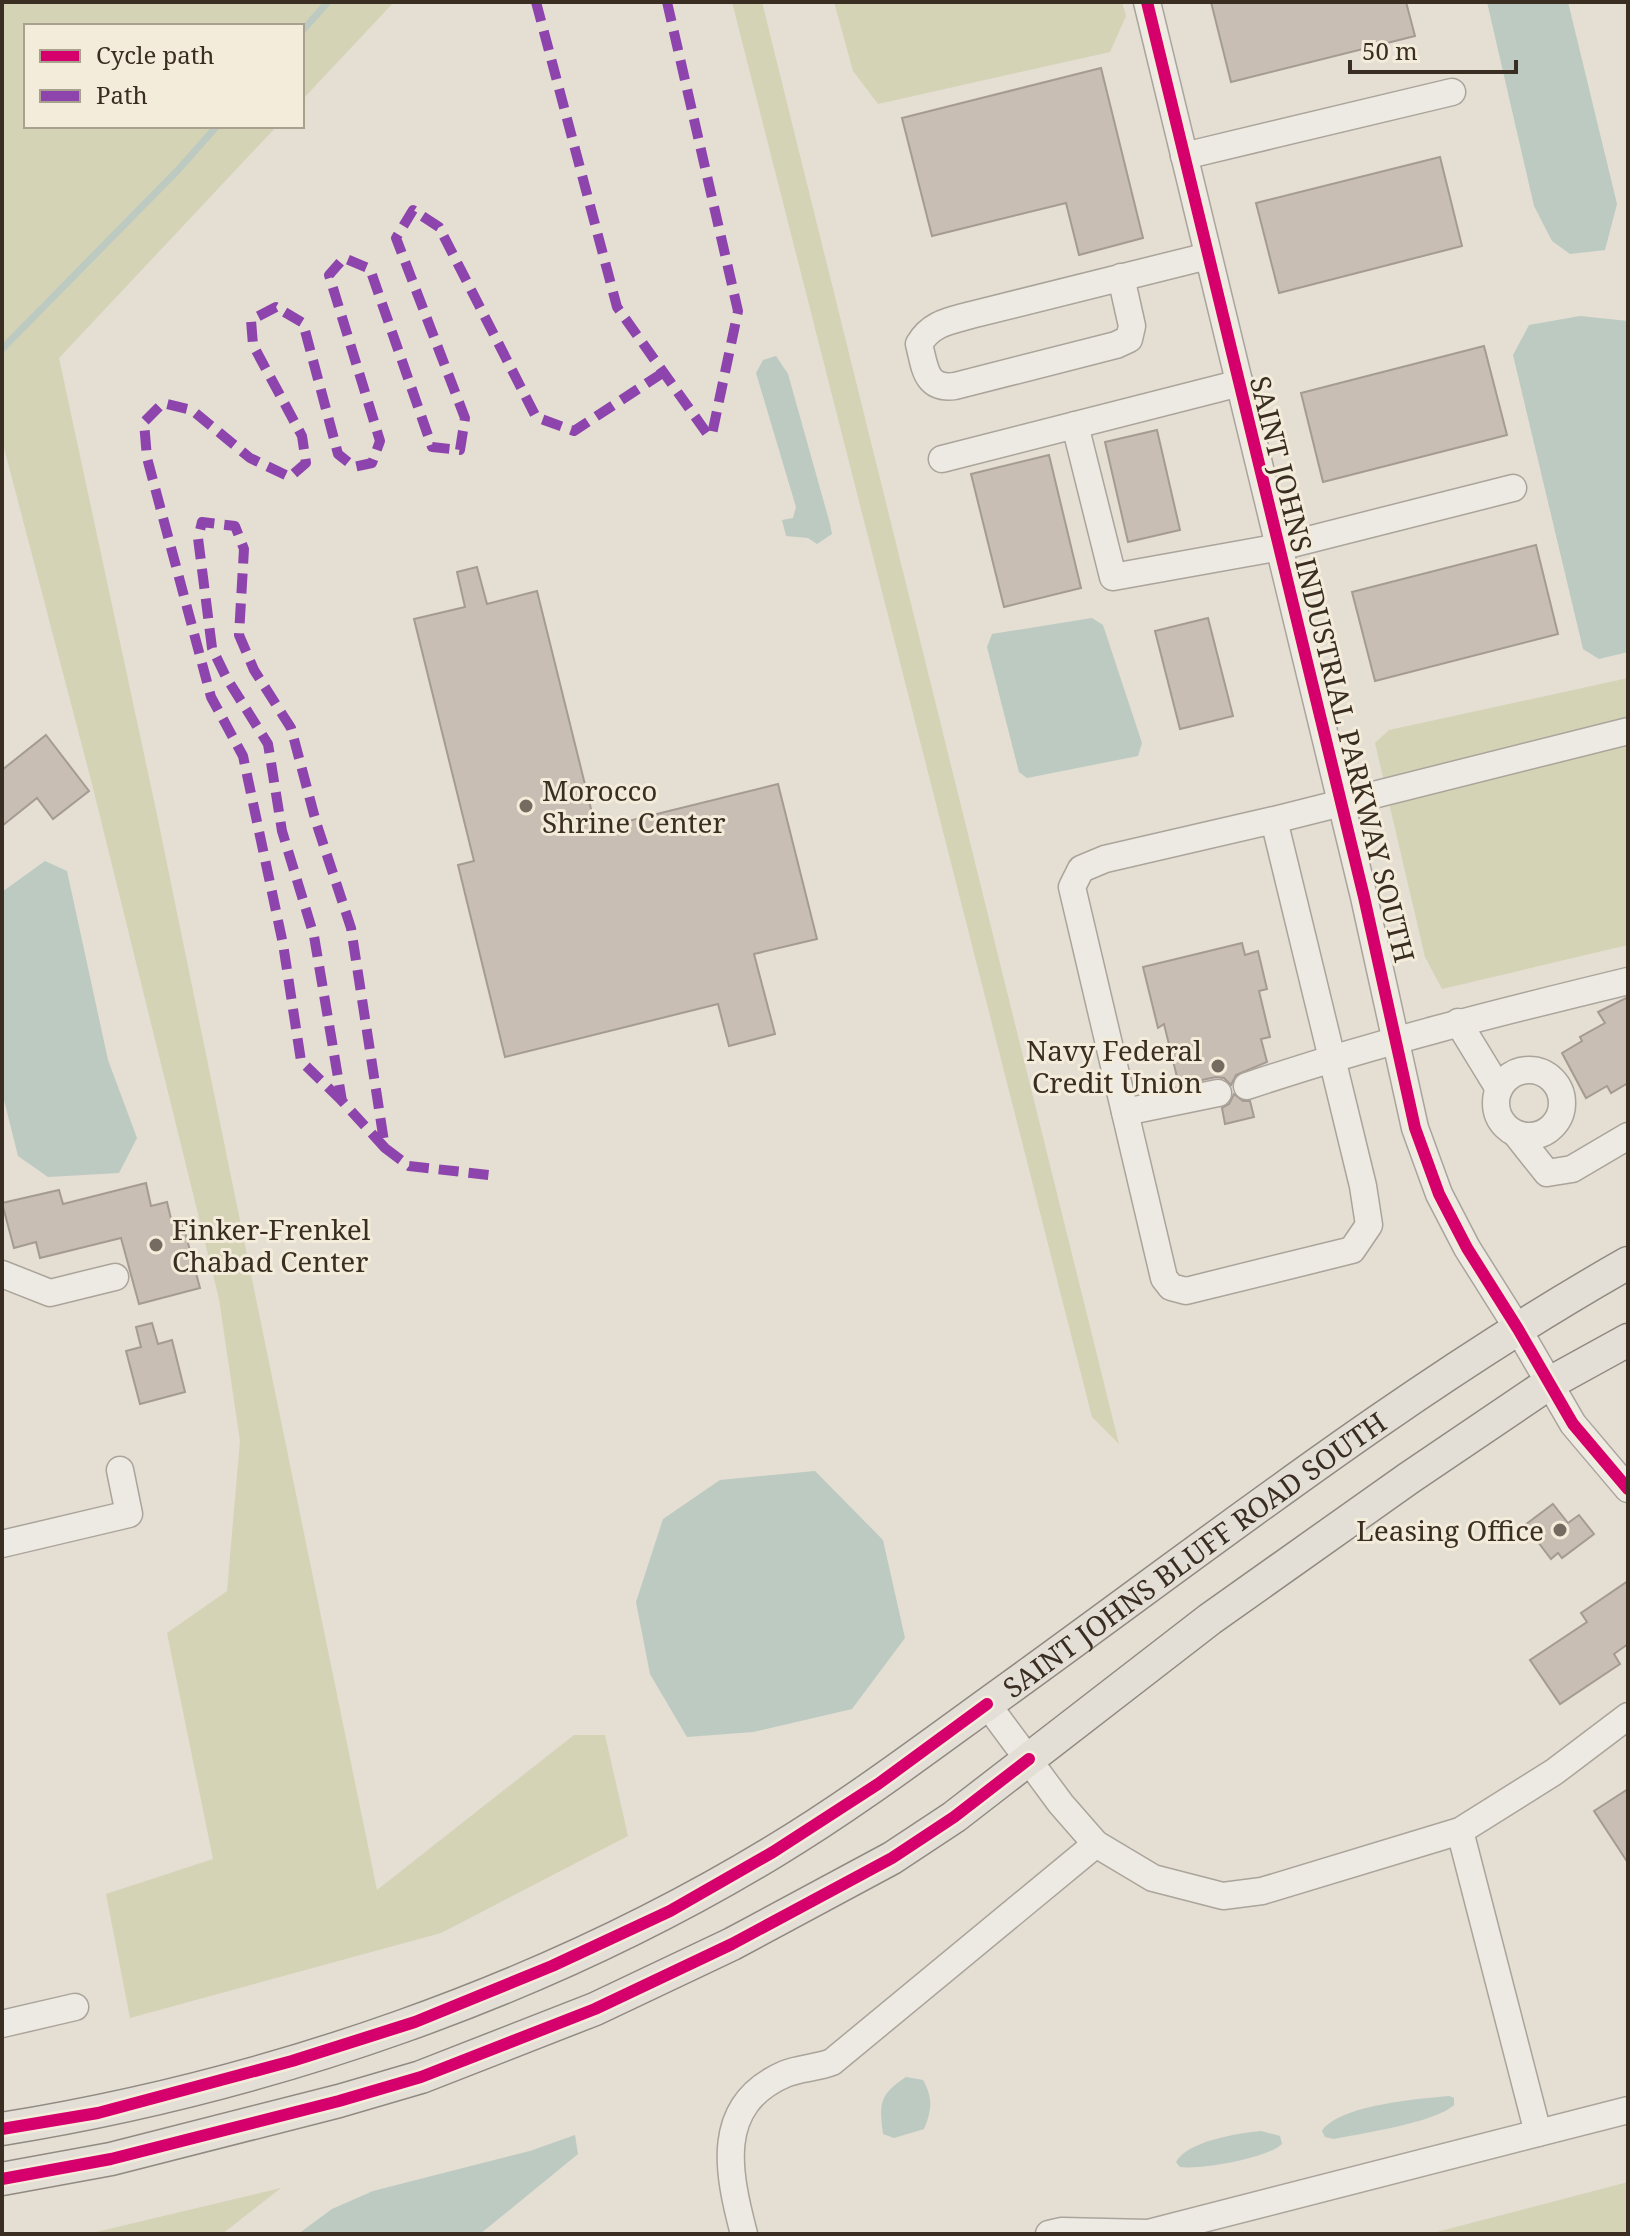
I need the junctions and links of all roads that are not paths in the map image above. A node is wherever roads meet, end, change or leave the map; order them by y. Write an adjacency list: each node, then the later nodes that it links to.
1 (1147, 2): 3 (street, SAINT JOHNS INDUSTRIAL PARKWAY SOUTH)
2 (1452, 92): 3 (street)
3 (1184, 156): 4 (street, SAINT JOHNS INDUSTRIAL PARKWAY SOUTH)
4 (1208, 256): 5 (street); 6 (street, SAINT JOHNS INDUSTRIAL PARKWAY SOUTH)
5 (1121, 277): 5 (street)
6 (1240, 383): 7 (street); 10 (street, SAINT JOHNS INDUSTRIAL PARKWAY SOUTH)
7 (1075, 425): 8 (street); 10 (street)
8 (942, 459)
9 (1513, 488): 10 (street)
10 (1280, 547): 12 (street, SAINT JOHNS INDUSTRIAL PARKWAY SOUTH)
11 (1628, 731): 12 (street)
12 (1342, 804): 13 (street); 16 (street, SAINT JOHNS INDUSTRIAL PARKWAY SOUTH)
13 (1274, 820): 17 (street); 21 (street)
14 (1628, 981): 15 (street)
15 (1458, 1022): 16 (street); 19 (street)
16 (1398, 1041): 17 (street); 27 (street, SAINT JOHNS INDUSTRIAL PARKWAY SOUTH)
17 (1331, 1057): 18 (street); 21 (street)
18 (1247, 1086)
19 (1499, 1089): 22 (street); 22 (street)
20 (1218, 1093): 21 (street)
21 (1125, 1112)
22 (1516, 1134): 23 (street)
23 (1628, 1136)
24 (1628, 1263): 27 (main road, SAINT JOHNS BLUFF ROAD SOUTH)
25 (2, 1274): 26 (street)
26 (115, 1277)
27 (1518, 1329): 29 (street, SAINT JOHNS INDUSTRIAL PARKWAY SOUTH); 33 (main road, SAINT JOHNS BLUFF ROAD SOUTH)
28 (1628, 1340): 29 (main road)
29 (1548, 1384): 31 (street, SAINT JOHNS INDUSTRIAL PARKWAY SOUTH); 35 (main road)
30 (120, 1470): 32 (street)
31 (1626, 1482)
32 (2, 1544)
33 (987, 1704): 35 (street); 41 (main road, SAINT JOHNS BLUFF ROAD SOUTH)
34 (1628, 1716): 36 (street)
35 (1029, 1759): 37 (street); 43 (main road)
36 (1460, 1831): 37 (street); 42 (street)
37 (1096, 1844): 44 (street)
38 (75, 2007): 39 (street)
39 (2, 2024)
40 (1628, 2110): 42 (street)
41 (2, 2129)
42 (1538, 2133): 45 (street)
43 (2, 2179)
44 (744, 2234)
45 (1049, 2234)

